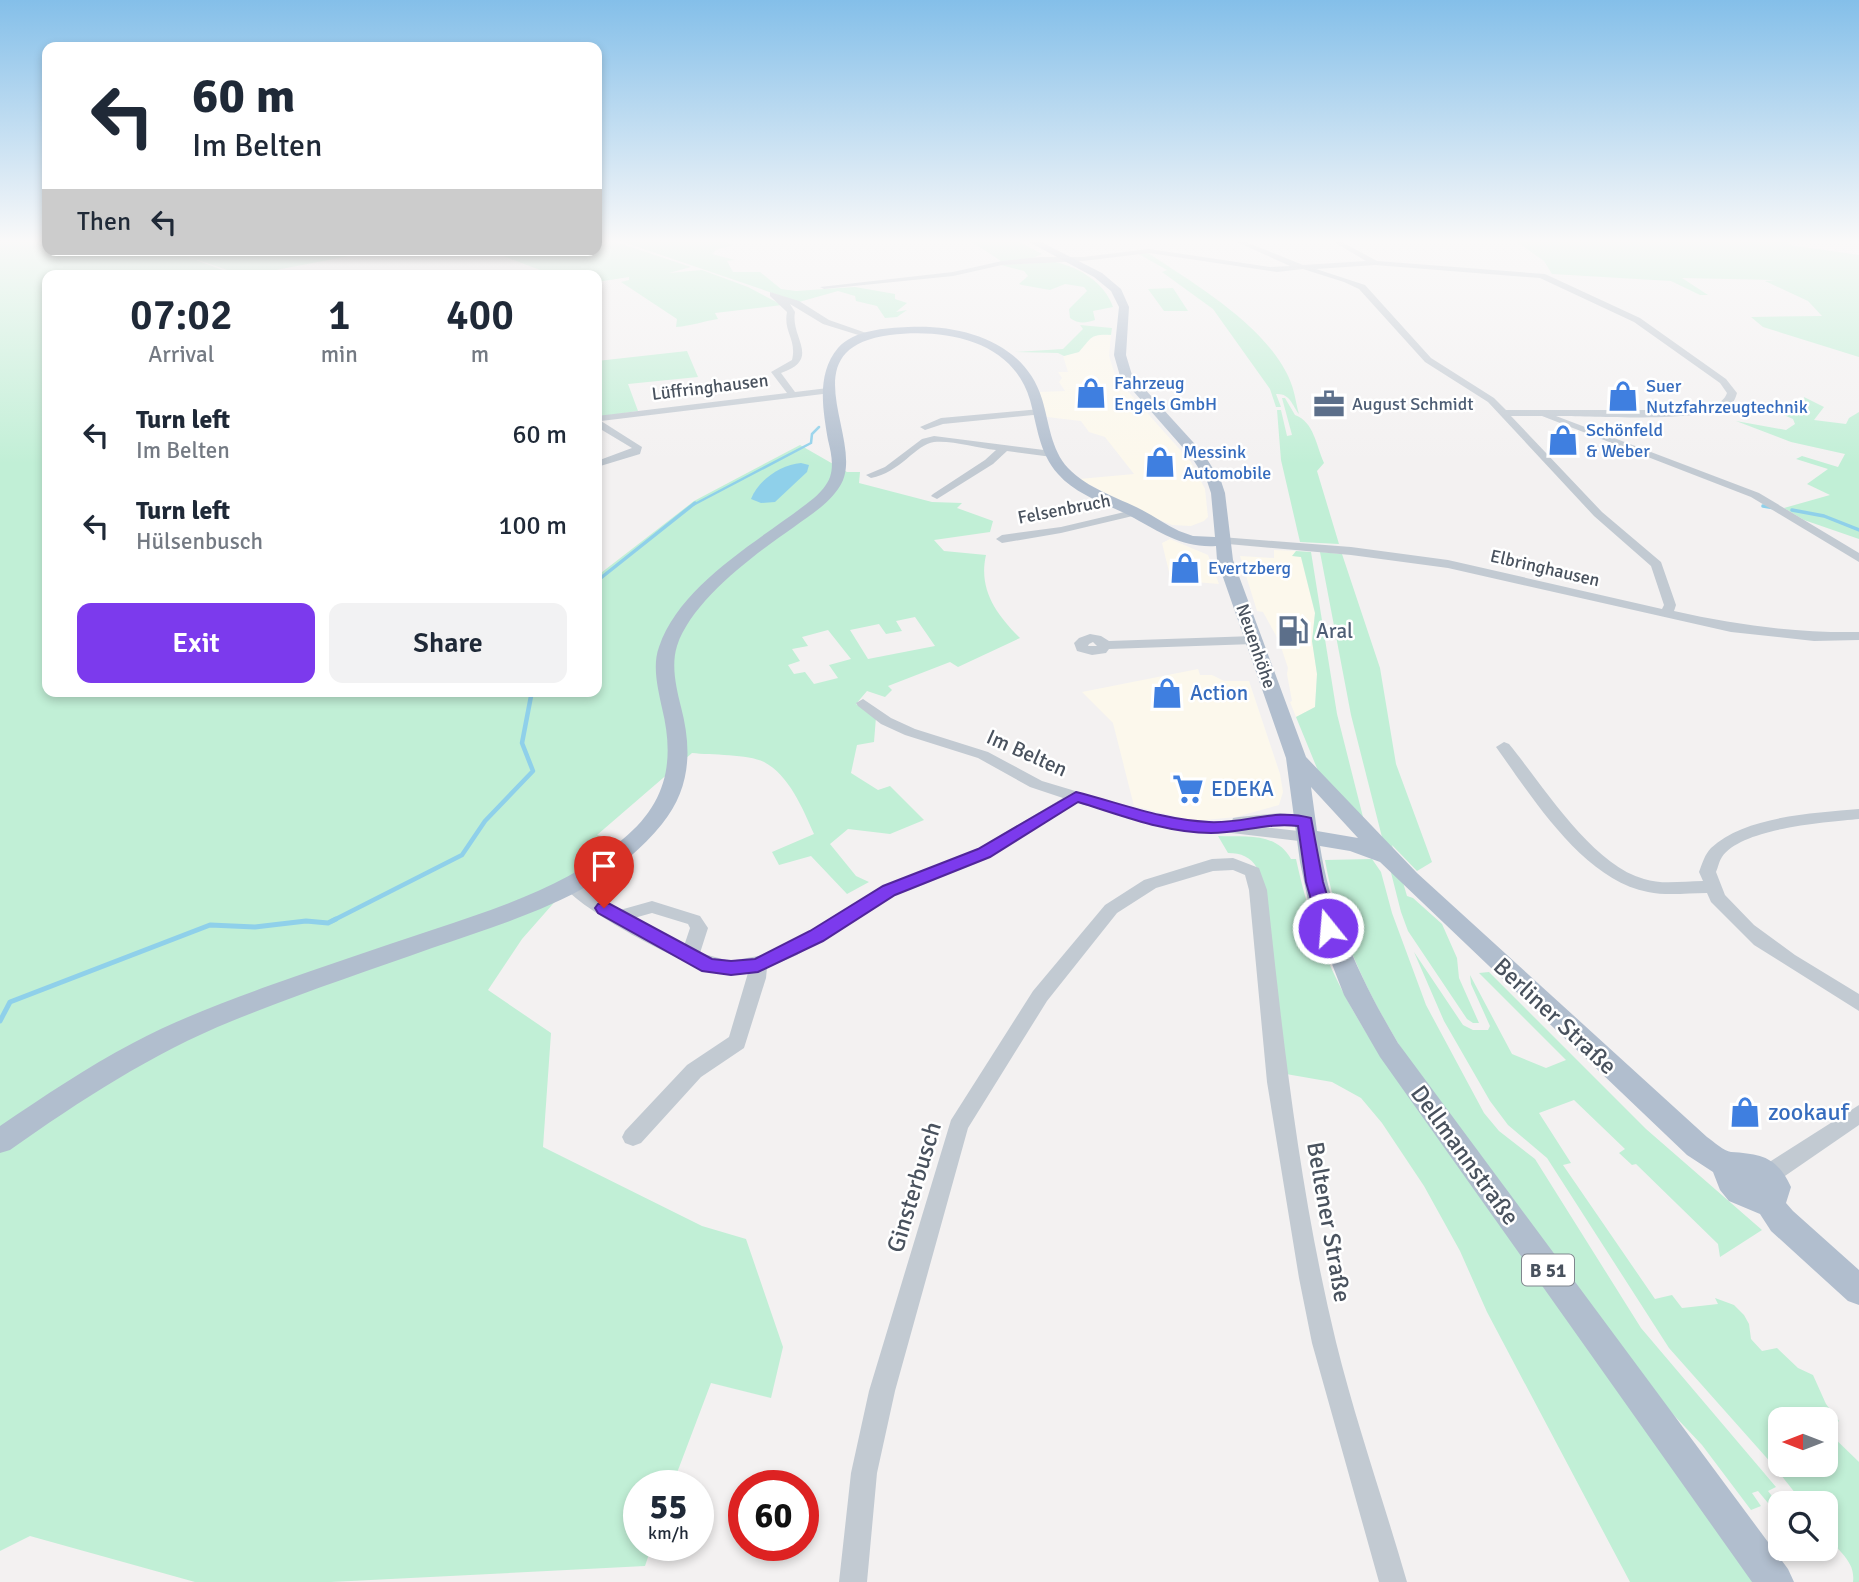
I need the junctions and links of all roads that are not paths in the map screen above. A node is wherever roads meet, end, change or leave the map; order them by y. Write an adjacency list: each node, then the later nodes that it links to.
1 (790, 316): 7 (street)
2 (818, 316): 6 (street)
3 (1124, 316): 22 (main road, Neuenhöhe / B 51)
4 (1387, 316): 10 (street)
5 (1628, 316): 11 (street)
6 (868, 335): 8 (main road); 9 (main road)
7 (792, 394): 8 (street, Lüffringhausen); 12 (street, Lüffringhausen)
8 (829, 401): 36 (main road)
9 (1040, 412): 14 (street); 16 (main road)
10 (1504, 413): 11 (street); 24 (street)
11 (1542, 413): 23 (street)
12 (602, 420)
13 (602, 424): 17 (street, Lüffringhausen)
14 (925, 427)
15 (1003, 449): 16 (street); 18 (street); 19 (street)
16 (1052, 454): 20 (main road)
17 (602, 462)
18 (871, 475)
19 (937, 496)
20 (1133, 513): 21 (street, Felsenbruch); 22 (main road)
21 (1002, 539)
22 (1221, 541): 24 (street, Elbringhausen); 26 (main road, Neuenhöhe / B 51)
23 (1859, 558)
24 (1667, 613): 25 (street, Elbringhausen)
25 (1859, 636)
26 (1254, 640): 27 (street); 30 (main road, Neuenhöhe / B 51)
27 (1105, 645)
28 (863, 703): 31 (street, Im Belten)
29 (1504, 747): 37 (street)
30 (1296, 758): 33 (main road, Neuenhöhe / B 51); 34 (main road, Berliner Straße)
31 (1076, 797): 33 (street, Im Belten); 40 (street)
32 (1859, 814): 37 (street)
33 (1307, 829): 34 (main road, Berliner Straße); 49 (main road, Dellmannstraße / B 51)
34 (1379, 848): 45 (main road, Berliner Straße)
35 (1245, 867): 47 (street, Ginsterbusch); 48 (street, Beltener Straße)
36 (572, 885): 38 (street); 44 (main road)
37 (1711, 887): 41 (street)
38 (617, 917): 39 (street); 39 (street)
39 (690, 957): 40 (street)
40 (758, 965): 43 (street)
41 (1859, 1004)
42 (1859, 1114): 45 (street)
43 (634, 1137)
44 (0, 1141)
45 (1768, 1188): 46 (main road, Berliner Straße)
46 (1859, 1290)
47 (853, 1582)
48 (1393, 1582)
49 (1775, 1582)

